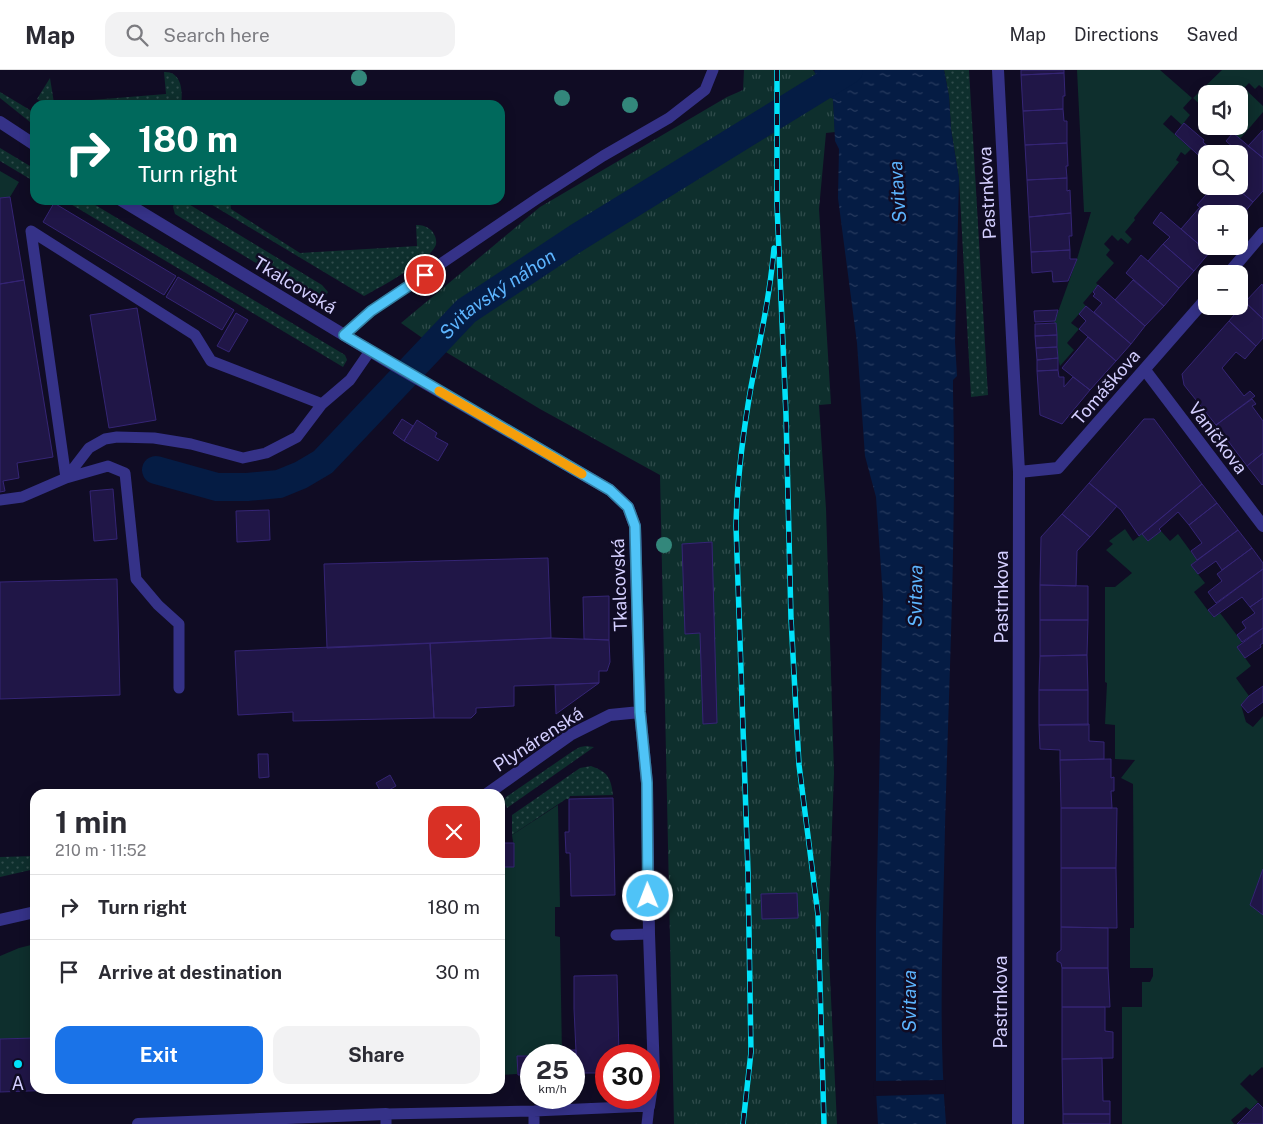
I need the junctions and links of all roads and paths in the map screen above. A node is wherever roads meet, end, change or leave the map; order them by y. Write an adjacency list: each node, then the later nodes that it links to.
1 (713, 70): 9 (lane)
2 (998, 70): 13 (street, Pastrnkova)
3 (0, 122): 4 (street)
4 (30, 142)
5 (129, 205): 9 (street, Tkalcovská)
6 (1263, 234): 7 (street)
7 (1236, 265)
8 (1198, 308): 11 (street, Tomáškova)
9 (344, 335): 10 (street, Tkalcovská)
10 (370, 351): 12 (lane); 18 (street, Tkalcovská)
11 (1145, 370): 13 (street, Tomáškova); 16 (street, Vaníčkova)
12 (322, 404): 14 (lane); 14 (lane)
13 (1019, 472): 32 (street, Pastrnkova)
14 (66, 478): 15 (lane); 17 (lane)
15 (0, 500)
16 (1263, 526)
17 (178, 688)
18 (640, 712): 19 (street, Plynárenská); 22 (street, Tkalcovská)
19 (494, 789)
20 (30, 913): 21 (street)
21 (0, 920)
22 (649, 934): 23 (lane); 24 (street, Tkalcovská)
23 (616, 935)
24 (653, 1044)
25 (595, 1108): 27 (lane)
26 (649, 1109): 31 (lane)
27 (534, 1111): 28 (lane); 30 (lane)
28 (386, 1119): 29 (street)
29 (138, 1124)
30 (534, 1124)
31 (647, 1124)
32 (1018, 1124)

